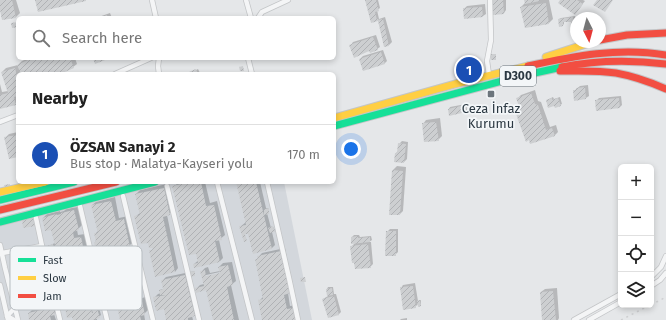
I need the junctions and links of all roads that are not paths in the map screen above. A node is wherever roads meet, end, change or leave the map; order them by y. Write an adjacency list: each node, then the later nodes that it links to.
1 (152, 0): 5 (street)
2 (246, 0): 6 (street)
3 (288, 0): 7 (street)
4 (490, 0): 20 (street)
5 (156, 16)
6 (250, 16)
7 (259, 16)
8 (666, 34): 9 (main road)
9 (606, 39)
10 (573, 48): 20 (main road)
11 (666, 55): 20 (main road, D300)
12 (147, 60): 16 (street)
13 (159, 60): 17 (street)
14 (248, 60): 18 (street)
15 (666, 64): 19 (main road, D300)
16 (120, 72)
17 (159, 72)
18 (252, 72)
19 (532, 72): 21 (main road); 22 (main road, D300)
20 (489, 75): 24 (main road, D300)
21 (666, 89)
22 (374, 115): 26 (main road, D300); 27 (main road)
23 (16, 116): 25 (street)
24 (336, 117)
25 (0, 122)
26 (336, 125)
27 (336, 129)
28 (36, 184): 35 (main road)
29 (66, 184): 37 (main road)
30 (108, 184): 39 (main road)
31 (147, 184): 41 (main road)
32 (218, 184): 69 (street)
33 (267, 184): 70 (street)
34 (167, 186): 68 (street)
35 (0, 192)
36 (123, 196): 45 (street)
37 (0, 200)
38 (80, 206): 44 (street)
39 (0, 210)
40 (36, 218): 43 (street)
41 (0, 222)
42 (0, 245): 47 (street)
43 (42, 246)
44 (89, 246)
45 (135, 246)
46 (10, 252): 47 (street)
47 (2, 253): 49 (street)
48 (666, 256): 51 (street)
49 (2, 269): 55 (street)
50 (666, 273): 53 (street)
51 (654, 274)
52 (142, 275): 67 (street)
53 (654, 284)
54 (0, 285): 62 (street)
55 (10, 293)
56 (618, 296): 71 (street)
57 (618, 304): 72 (street)
58 (13, 310): 62 (street)
59 (16, 310): 64 (street)
60 (58, 310): 65 (street)
61 (105, 310): 66 (street)
62 (7, 318): 63 (street)
63 (14, 320)
64 (18, 320)
65 (60, 320)
66 (107, 320)
67 (153, 320)
68 (199, 320)
69 (252, 320)
70 (298, 320)
71 (574, 320)
72 (589, 320)

